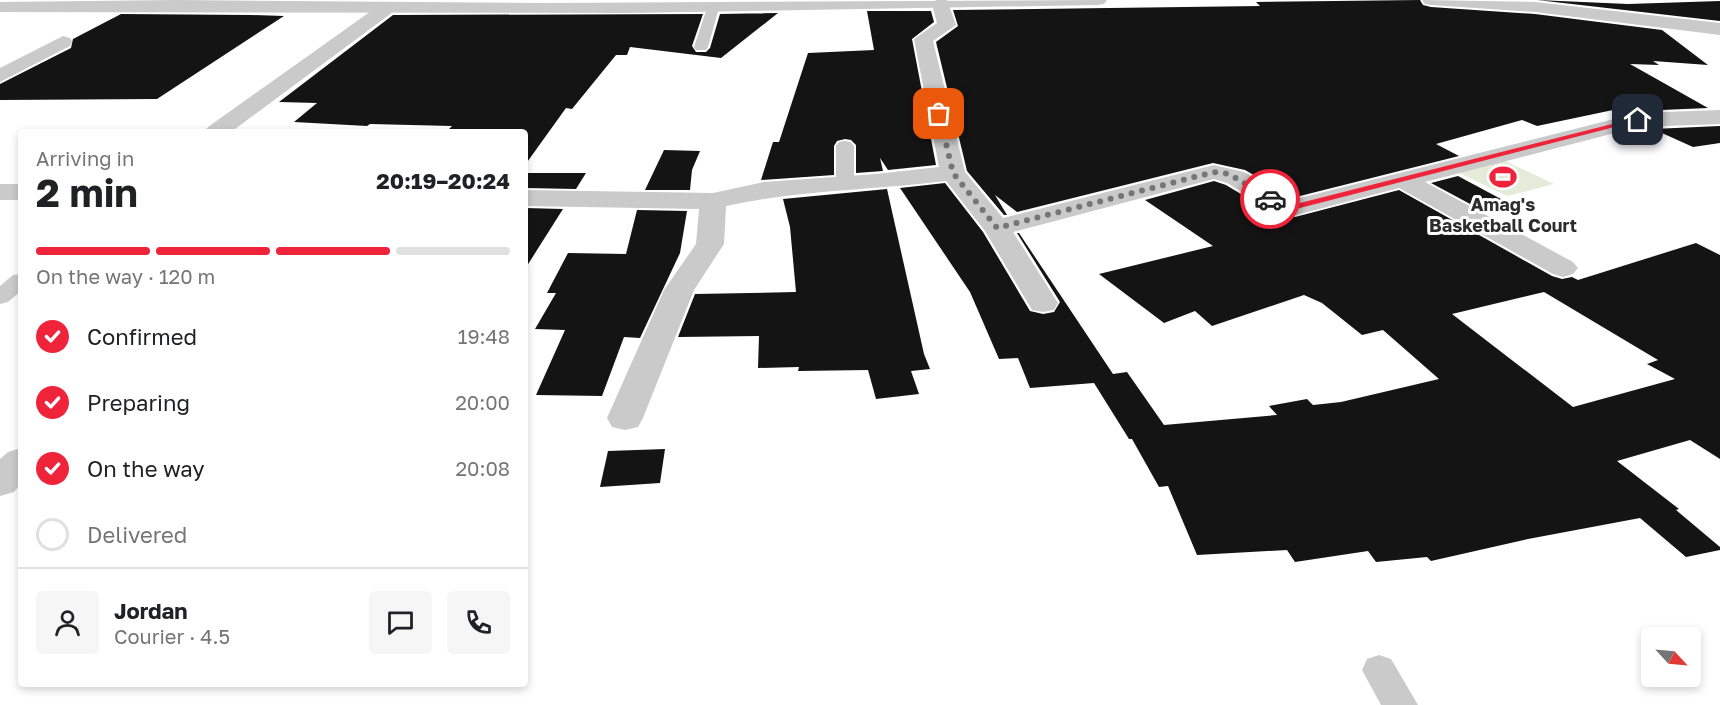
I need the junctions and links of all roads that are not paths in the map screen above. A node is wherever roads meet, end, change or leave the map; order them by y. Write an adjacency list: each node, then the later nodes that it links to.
1 (1098, 0): 3 (street)
2 (1431, 0): 11 (street)
3 (977, 2): 7 (street)
4 (312, 3): 8 (street); 9 (street)
5 (679, 4): 9 (street); 10 (street)
6 (763, 4): 7 (street); 10 (street)
7 (941, 4): 19 (street)
8 (0, 7)
9 (387, 8): 17 (street)
10 (712, 8): 13 (lane)
11 (1720, 29)
12 (63, 42): 14 (street)
13 (701, 47)
14 (10, 66): 15 (street)
15 (0, 76)
16 (1720, 117): 20 (street)
17 (220, 129)
18 (845, 146): 21 (lane)
19 (953, 173): 21 (street); 26 (street)
20 (1403, 180): 26 (street); 27 (street)
21 (845, 184): 25 (street)
22 (0, 192): 23 (street)
23 (18, 192)
24 (528, 198): 25 (street)
25 (713, 201): 31 (street)
26 (997, 228): 30 (street)
27 (1563, 268)
28 (18, 282): 29 (lane)
29 (0, 297)
30 (1043, 303)
31 (625, 418)
32 (18, 464): 33 (street)
33 (0, 482)
34 (1379, 670): 35 (lane)
35 (1400, 705)

